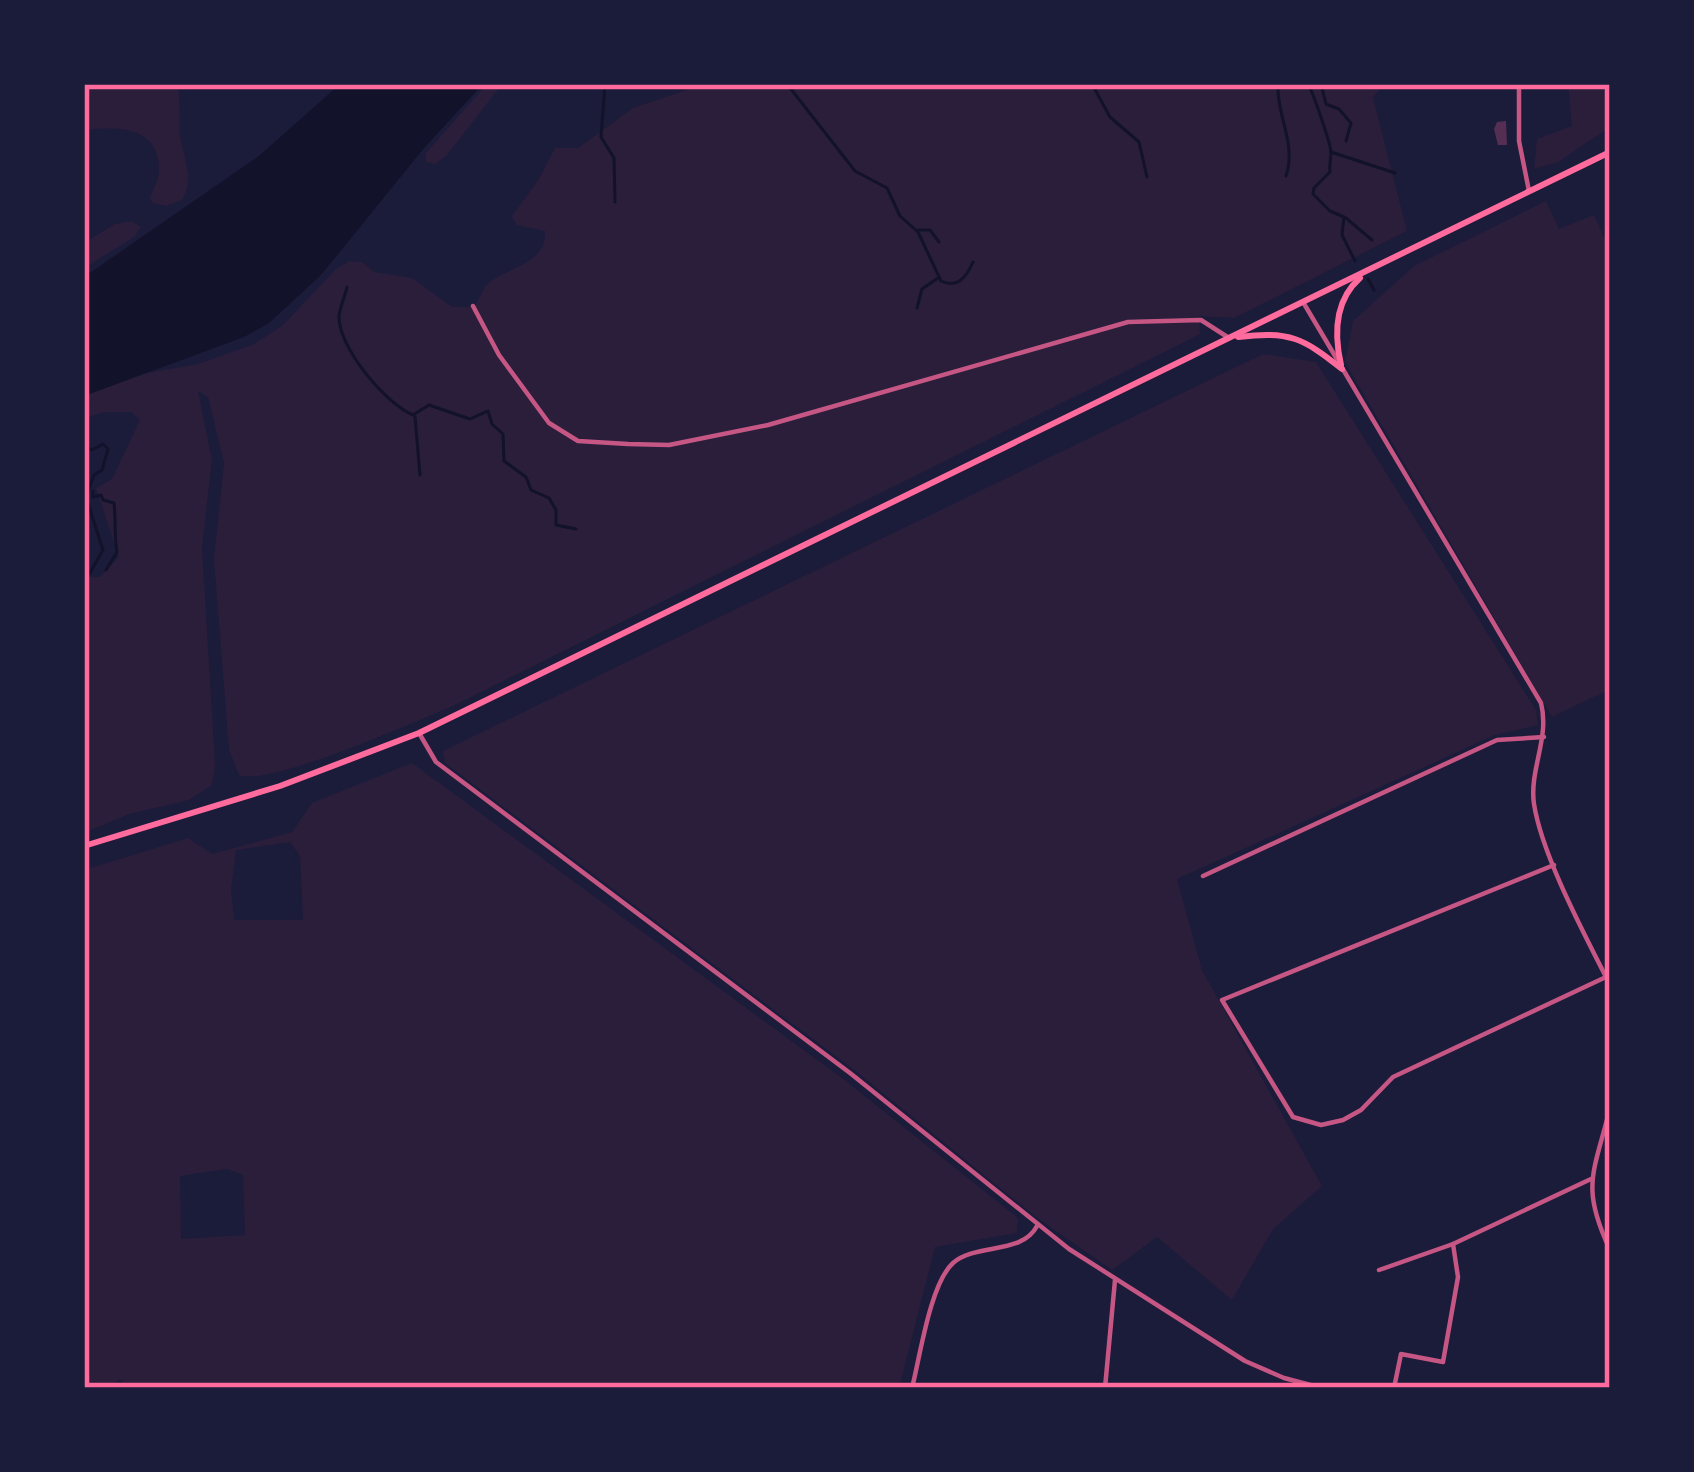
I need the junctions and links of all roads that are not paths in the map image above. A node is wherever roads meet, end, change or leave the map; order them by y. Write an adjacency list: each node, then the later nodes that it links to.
1 (1519, 84): 3 (street)
2 (1610, 152): 3 (main road)
3 (1529, 191): 4 (main road)
4 (1370, 269): 5 (main road); 8 (main road)
5 (1303, 302): 7 (main road); 8 (street)
6 (472, 306): 7 (street)
7 (1228, 338): 8 (main road); 9 (main road)
8 (1342, 368): 10 (street)
9 (419, 733): 11 (main road); 18 (street)
10 (1544, 737): 12 (street); 13 (street)
11 (84, 847)
12 (1554, 865): 14 (street); 14 (street)
13 (1203, 877)
14 (1606, 977): 15 (street)
15 (1610, 985)
16 (1610, 1108): 17 (street)
17 (1591, 1179): 19 (street); 20 (street)
18 (1036, 1226): 22 (street); 24 (street)
19 (1453, 1244): 21 (street); 28 (street)
20 (1610, 1250)
21 (1379, 1270)
22 (1115, 1280): 23 (street); 25 (street)
23 (1284, 1378): 26 (street); 27 (street)
24 (912, 1388)
25 (1105, 1388)
26 (1282, 1388)
27 (1322, 1388)
28 (1394, 1388)

